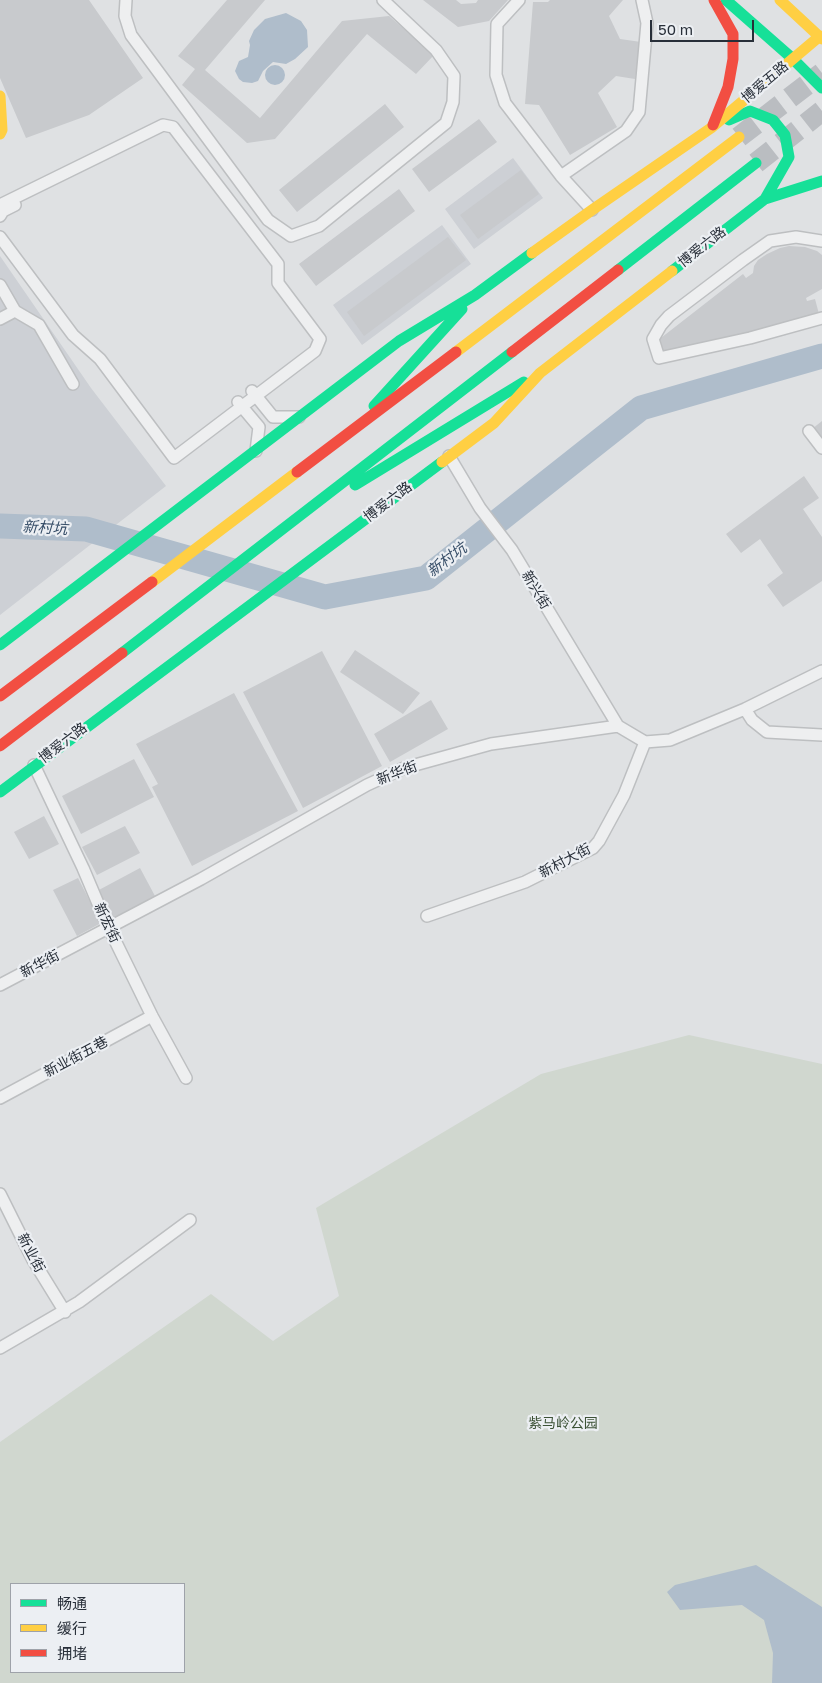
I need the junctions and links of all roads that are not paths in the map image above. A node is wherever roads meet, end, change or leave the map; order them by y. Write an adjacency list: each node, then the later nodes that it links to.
1 (126, 0): 2 (street)
2 (383, 0)
3 (519, 0): 16 (street)
4 (642, 0): 16 (street)
5 (714, 0): 12 (main road)
6 (726, 0): 9 (main road)
7 (780, 0): 8 (main road)
8 (821, 38): 9 (main road, 博爱五路)
9 (793, 59): 10 (main road); 12 (main road, 博爱五路)
10 (822, 88)
11 (0, 96): 13 (main road)
12 (711, 128): 18 (main road); 20 (main road)
13 (0, 134)
14 (739, 137): 35 (main road)
15 (756, 162): 39 (main road)
16 (561, 176): 20 (street)
17 (822, 181): 18 (main road)
18 (765, 199): 29 (main road, 博爱六路)
19 (1, 210): 31 (street)
20 (592, 210): 25 (main road)
21 (0, 225): 32 (street)
22 (0, 237): 32 (street)
23 (822, 241): 27 (street)
24 (0, 285): 26 (street)
25 (475, 295): 33 (main road); 35 (main road)
26 (15, 311): 28 (street); 30 (street)
27 (822, 318)
28 (0, 319)
29 (540, 373): 38 (main road, 博爱六路); 39 (main road)
30 (73, 384)
31 (254, 393): 32 (street); 33 (street)
32 (240, 404): 37 (street)
33 (299, 417): 37 (main road)
34 (809, 431): 36 (street)
35 (348, 434): 42 (main road)
36 (822, 448)
37 (256, 450): 40 (main road)
38 (449, 456): 44 (street, 新兴街); 48 (main road, 博爱六路)
39 (297, 519): 47 (main road)
40 (0, 645)
41 (822, 671): 43 (street)
42 (2, 693)
43 (746, 709): 45 (street); 46 (street)
44 (618, 726): 46 (street); 51 (street, 新华街)
45 (822, 735)
46 (645, 742): 50 (street, 新村大街)
47 (0, 746)
48 (34, 765): 49 (main road, 博爱六路); 51 (street, 新宏街)
49 (0, 792)
50 (427, 916)
51 (108, 928): 52 (street, 新华街); 53 (street, 新宏街)
52 (0, 986)
53 (152, 1016): 54 (street, 新宏街); 55 (street, 新业街五巷)
54 (186, 1078)
55 (0, 1098)
56 (0, 1194): 58 (street, 新业街)
57 (190, 1220): 58 (street)
58 (64, 1312): 59 (street)
59 (0, 1348)

